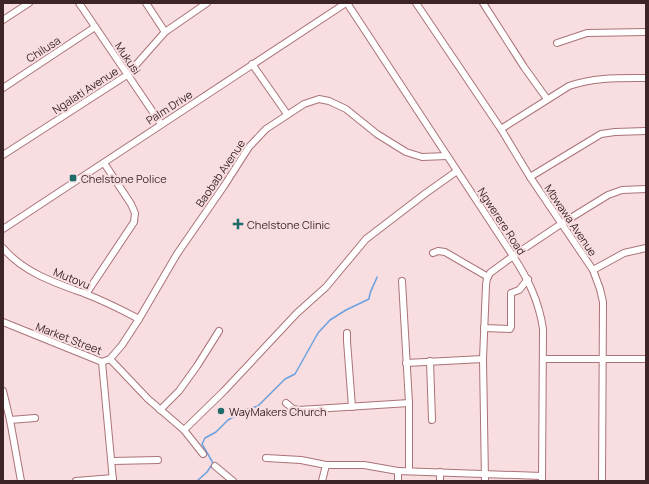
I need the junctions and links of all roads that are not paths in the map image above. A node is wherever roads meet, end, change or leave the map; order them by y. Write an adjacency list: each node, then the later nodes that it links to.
1 (29, 3): 8 (street)
2 (79, 3): 9 (street, Mukusi)
3 (146, 3): 10 (street)
4 (207, 3): 10 (street, Ngalati Avenue)
5 (346, 3): 13 (street, Palm Drive); 23 (street, Ngwerere Road)
6 (416, 3): 20 (street, Mbwawa Avenue)
7 (482, 3): 17 (street)
8 (3, 20)
9 (95, 27): 14 (street, Mukusi); 16 (street, Chilusa)
10 (165, 32): 14 (street, Ngalati Avenue)
11 (646, 32): 12 (street)
12 (557, 43)
13 (252, 64): 18 (street); 19 (street, Palm Drive)
14 (126, 75): 19 (street, Mukusi); 22 (street, Ngalati Avenue)
15 (646, 78): 17 (street)
16 (3, 88)
17 (547, 99): 20 (street)
18 (287, 114): 23 (street, Baobab Avenue); 39 (street, Baobab Avenue)
19 (161, 124): 24 (street, Palm Drive)
20 (501, 129): 26 (street, Mbwawa Avenue)
21 (646, 131): 26 (street)
22 (4, 153)
23 (448, 156): 25 (street, Ngwerere Road)
24 (104, 163): 29 (street, Palm Drive); 38 (street)
25 (457, 171): 33 (street, Ngwerere Road); 61 (street)
26 (530, 177): 28 (street, Mbwawa Avenue)
27 (646, 188): 28 (street)
28 (561, 224): 33 (street); 34 (street, Mbwawa Avenue)
29 (3, 229)
30 (3, 248): 38 (street, Mutovu)
31 (646, 248): 34 (street)
32 (433, 253): 35 (street)
33 (513, 256): 35 (street); 36 (street, Ngwerere Road)
34 (593, 270): 47 (street, Mbwawa Avenue)
35 (488, 276): 41 (street)
36 (528, 279): 41 (street); 46 (street, Ngwerere Road)
37 (402, 281): 52 (street)
38 (86, 294): 39 (street, Mutovu)
39 (139, 318): 44 (street, Baobab Avenue)
40 (3, 322): 51 (street, Market Street)
41 (484, 328): 45 (street)
42 (219, 331): 57 (street)
43 (347, 333): 56 (street)
44 (122, 344): 49 (street, Market Street)
45 (483, 359): 50 (street); 71 (street)
46 (543, 359): 47 (street); 72 (street, Ngwerere Road)
47 (603, 359): 48 (street); 81 (street, Mbwawa Avenue)
48 (646, 359)
49 (110, 360): 51 (street, Market Street); 57 (street)
50 (430, 361): 52 (street); 60 (street)
51 (102, 362): 65 (street)
52 (406, 362): 55 (street)
53 (3, 391): 59 (street)
54 (286, 403): 56 (street)
55 (409, 403): 56 (street); 69 (street)
56 (352, 406)
57 (160, 410): 61 (street)
58 (35, 418): 59 (street)
59 (10, 420): 74 (street)
60 (432, 420)
61 (184, 430): 62 (street)
62 (203, 454)
63 (266, 458): 66 (street)
64 (158, 460): 65 (street)
65 (112, 461): 73 (street)
66 (326, 465): 68 (street); 77 (street)
67 (215, 466): 76 (street)
68 (398, 471): 69 (street); 78 (street)
69 (409, 471): 70 (street)
70 (440, 472): 71 (street); 79 (street)
71 (485, 473): 72 (street); 80 (street)
72 (542, 478)
73 (113, 479): 75 (street)
74 (21, 481)
75 (76, 481)
76 (233, 481)
77 (322, 481)
78 (398, 481)
79 (440, 481)
80 (485, 481)
81 (602, 481)

